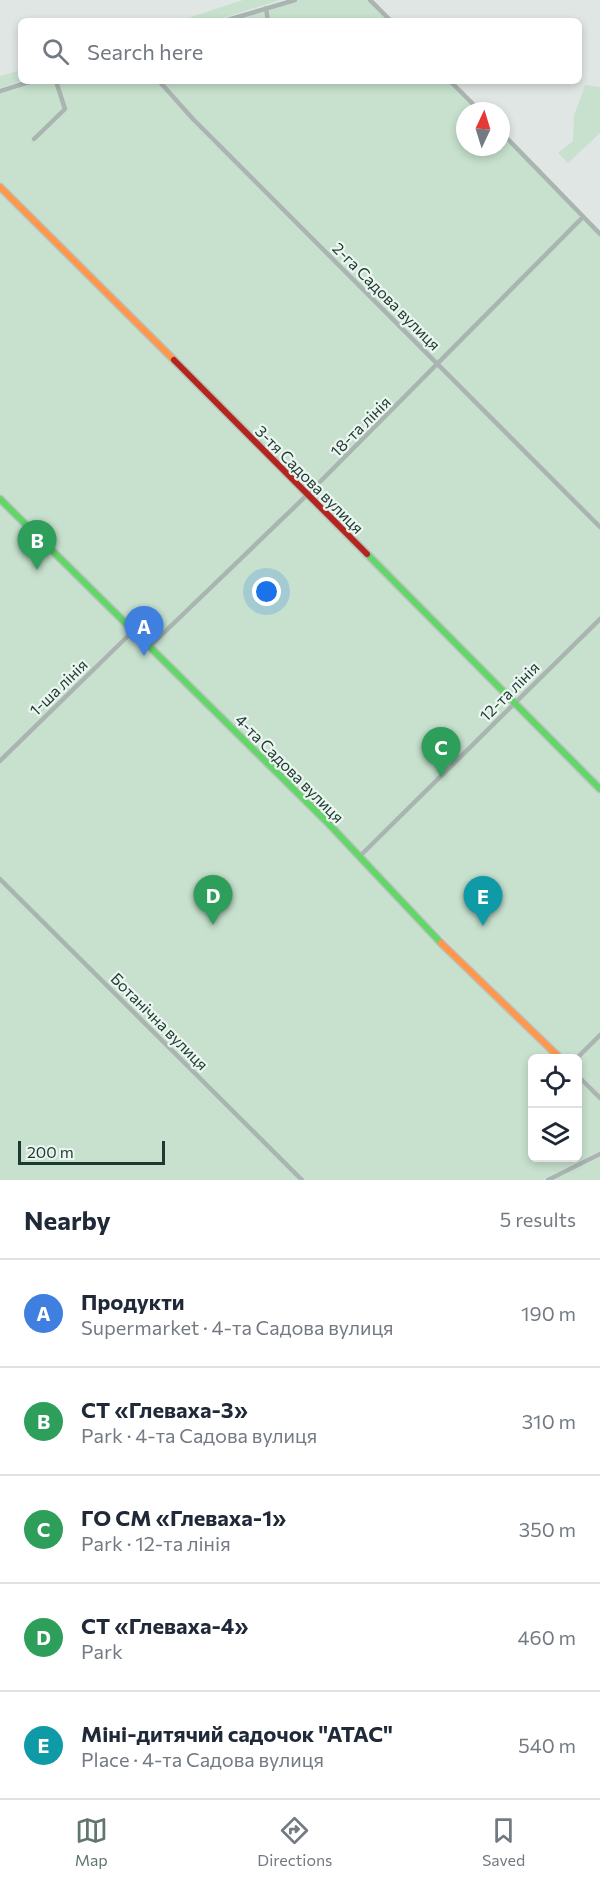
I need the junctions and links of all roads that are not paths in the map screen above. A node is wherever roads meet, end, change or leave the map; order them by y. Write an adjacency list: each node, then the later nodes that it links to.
1 (295, 0): 3 (street)
2 (370, 0): 6 (street)
3 (266, 8): 4 (street); 5 (street)
4 (234, 18)
5 (268, 18)
6 (388, 18)
7 (22, 84): 11 (street)
8 (57, 84): 13 (street)
9 (162, 84): 18 (street, 2-га Садова вулиця)
10 (453, 84): 12 (street)
11 (0, 91)
12 (471, 102)
13 (34, 139)
14 (510, 141): 16 (street)
15 (0, 187): 19 (street, 3-тя Садова вулиця)
16 (583, 217): 17 (street); 18 (street, 18-та лінія)
17 (600, 234)
18 (438, 364): 19 (street, 18-та лінія); 21 (street, 2-га Садова вулиця)
19 (307, 495): 24 (street, 18-та лінія); 25 (street, 3-тя Садова вулиця)
20 (0, 499): 23 (street, 4-та Садова вулиця)
21 (600, 527)
22 (600, 618): 25 (street, 12-та лінія)
23 (133, 631): 24 (street, 4-та Садова вулиця); 26 (street, 1-ша лінія)
24 (149, 647): 28 (street, 4-та Садова вулиця)
25 (514, 703): 27 (street, 3-тя Садова вулиця); 28 (street, 12-та лінія)
26 (0, 761)
27 (600, 789)
28 (359, 857): 31 (street, 4-та Садова вулиця)
29 (0, 879): 36 (street, Ботанічна вулиця)
30 (600, 1035): 32 (street)
31 (555, 1054)
32 (582, 1054)
33 (582, 1080): 34 (street)
34 (600, 1098)
35 (600, 1154): 37 (street)
36 (302, 1180)
37 (548, 1180)

